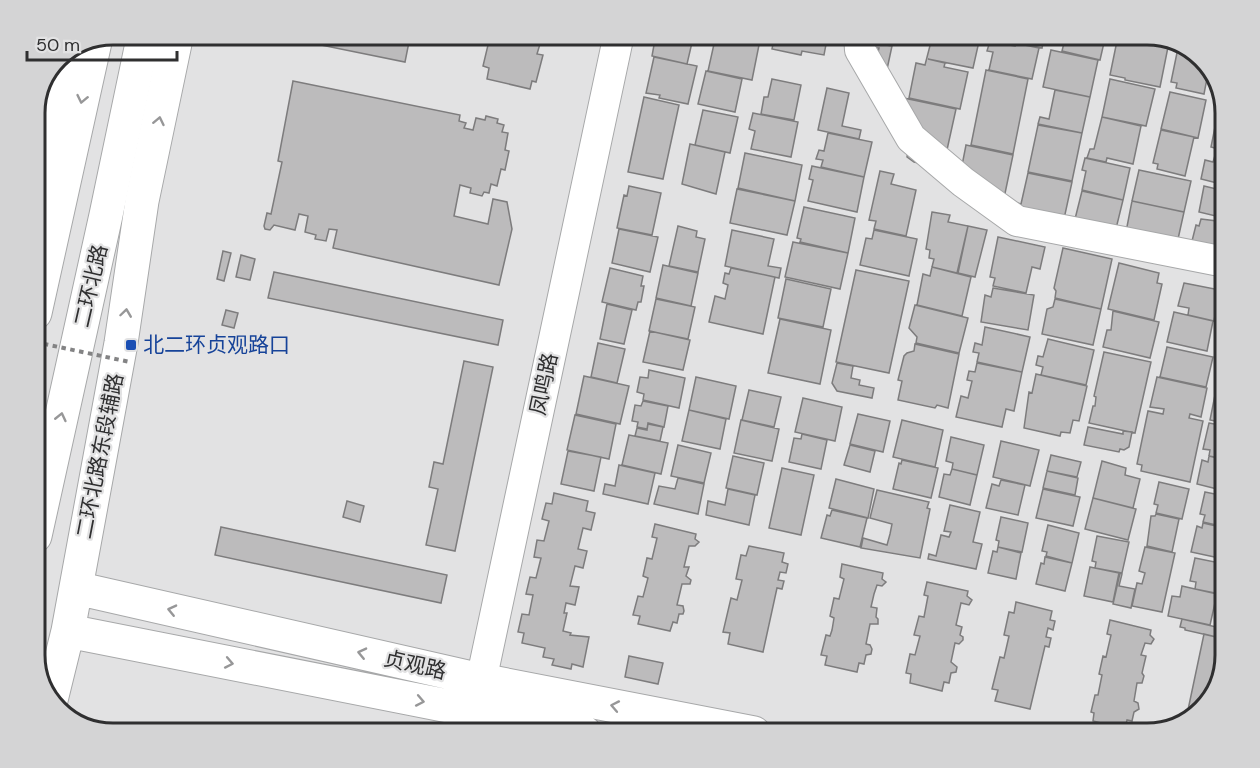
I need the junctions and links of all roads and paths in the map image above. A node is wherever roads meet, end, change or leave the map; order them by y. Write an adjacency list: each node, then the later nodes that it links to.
1 (142, 45): 8 (main road, 二环北路)
2 (175, 45): 13 (main road, 二环北路东段辅路, one-way to 2)
3 (617, 45): 18 (street, 凤鸣路)
4 (860, 45): 9 (street)
5 (94, 48): 10 (main road, one-way to 10)
6 (58, 72): 7 (main road)
7 (45, 134)
8 (106, 215): 13 (main road); 14 (main road, 二环北路, one-way to 8)
9 (1215, 260)
10 (45, 268)
11 (45, 344): 12 (path, bridge)
12 (130, 362)
13 (96, 472): 15 (main road, 二环北路东段辅路)
14 (45, 491)
15 (76, 588): 16 (main road, 二环北路东段辅路); 18 (main road, 贞观路, one-way to 15)
16 (68, 631): 17 (main road, 二环北路东段辅路); 18 (main road, 贞观路, one-way to 18)
17 (54, 689)
18 (475, 708): 19 (main road, 贞观路); 20 (main road, 贞观路, one-way to 18)
19 (538, 723)
20 (636, 723)

